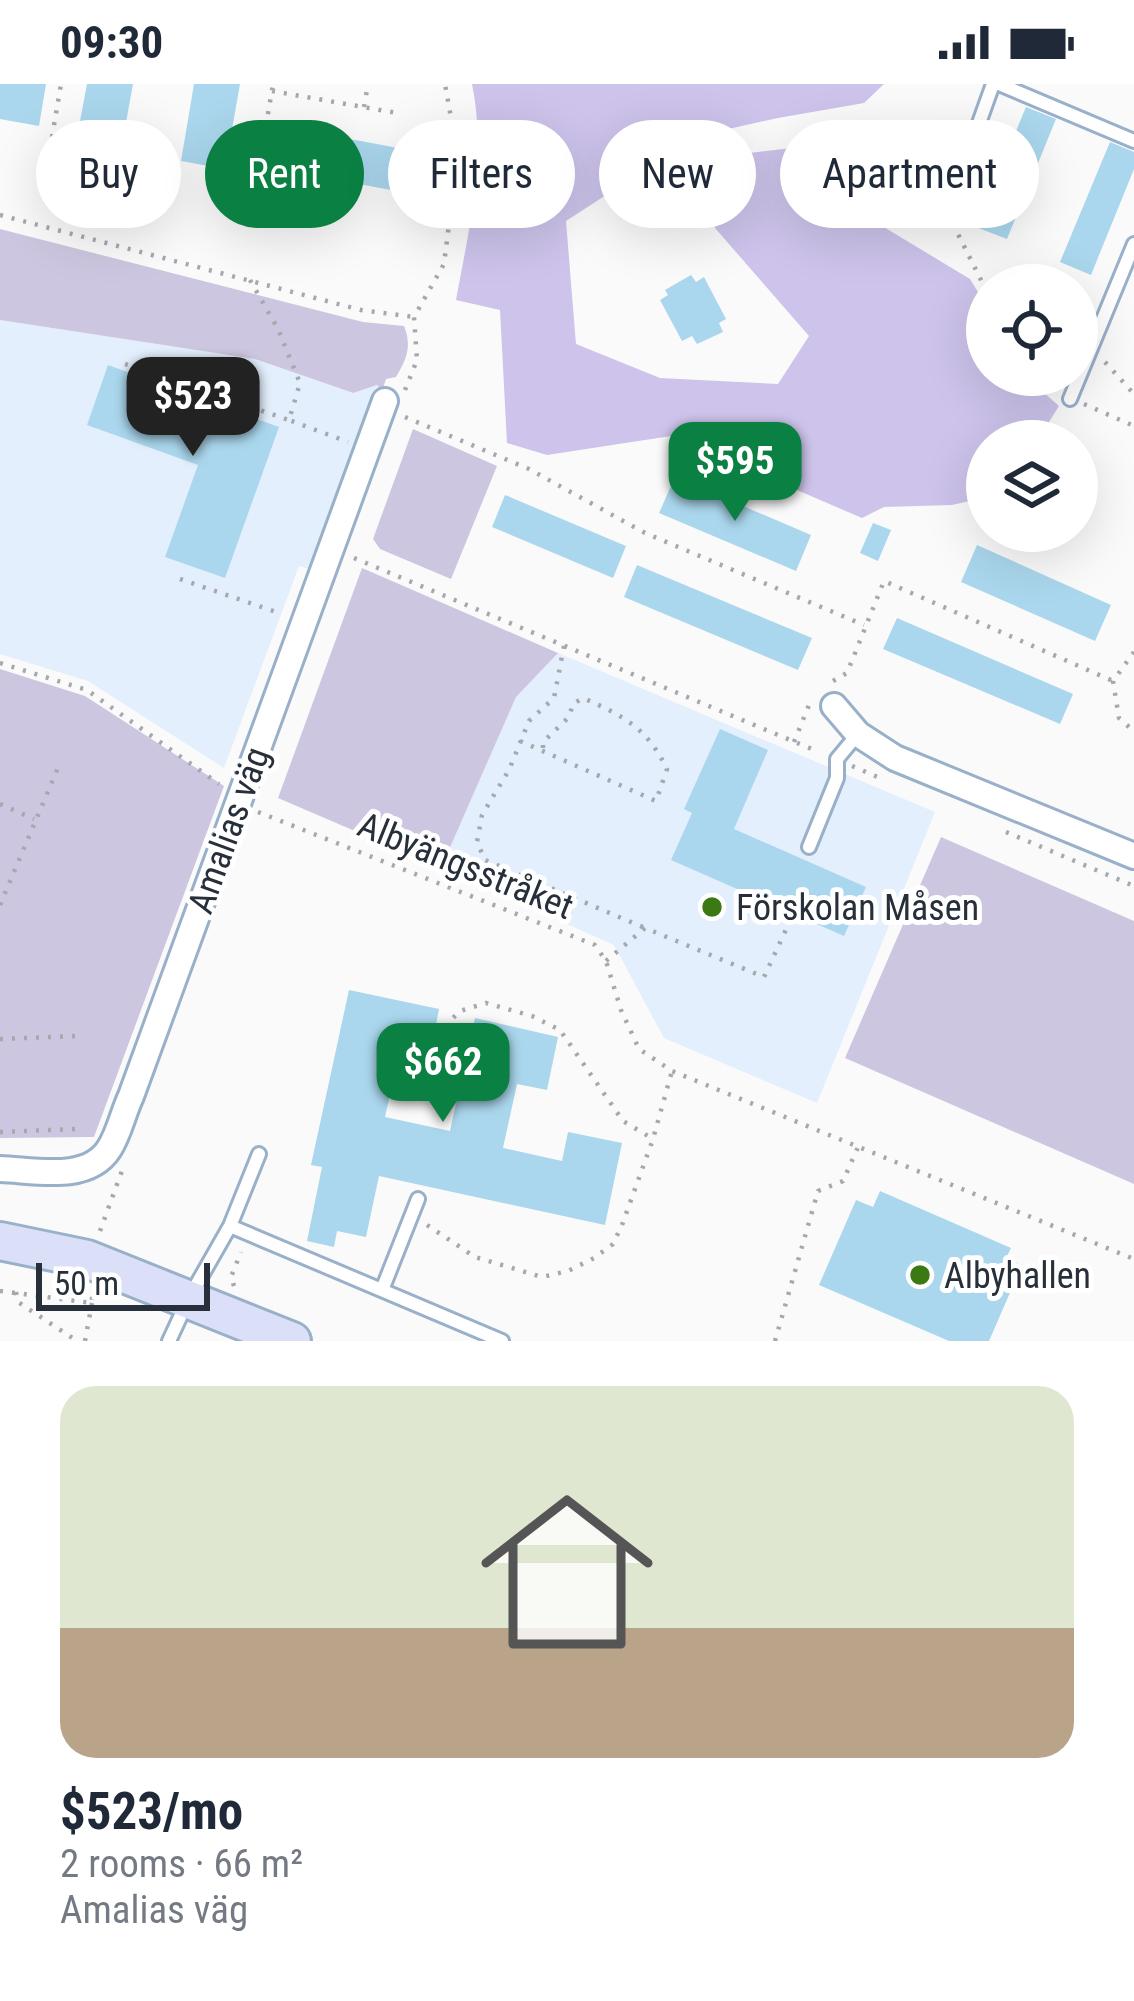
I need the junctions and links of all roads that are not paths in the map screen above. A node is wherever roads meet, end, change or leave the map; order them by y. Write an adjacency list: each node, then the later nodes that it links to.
1 (996, 84): 2 (lane); 3 (lane)
2 (982, 120)
3 (1134, 141)
4 (1134, 244): 5 (lane)
5 (1070, 398)
6 (391, 407): 12 (street, Amalias väg)
7 (827, 693): 8 (street)
8 (858, 734): 9 (lane); 10 (street)
9 (809, 847)
10 (1134, 856)
11 (259, 1154): 14 (lane)
12 (0, 1169)
13 (418, 1199): 16 (lane)
14 (230, 1226): 16 (lane); 17 (lane)
15 (0, 1241): 17 (street)
16 (382, 1290): 20 (lane)
17 (189, 1298): 18 (lane); 19 (street)
18 (169, 1341)
19 (292, 1341)
20 (502, 1341)

